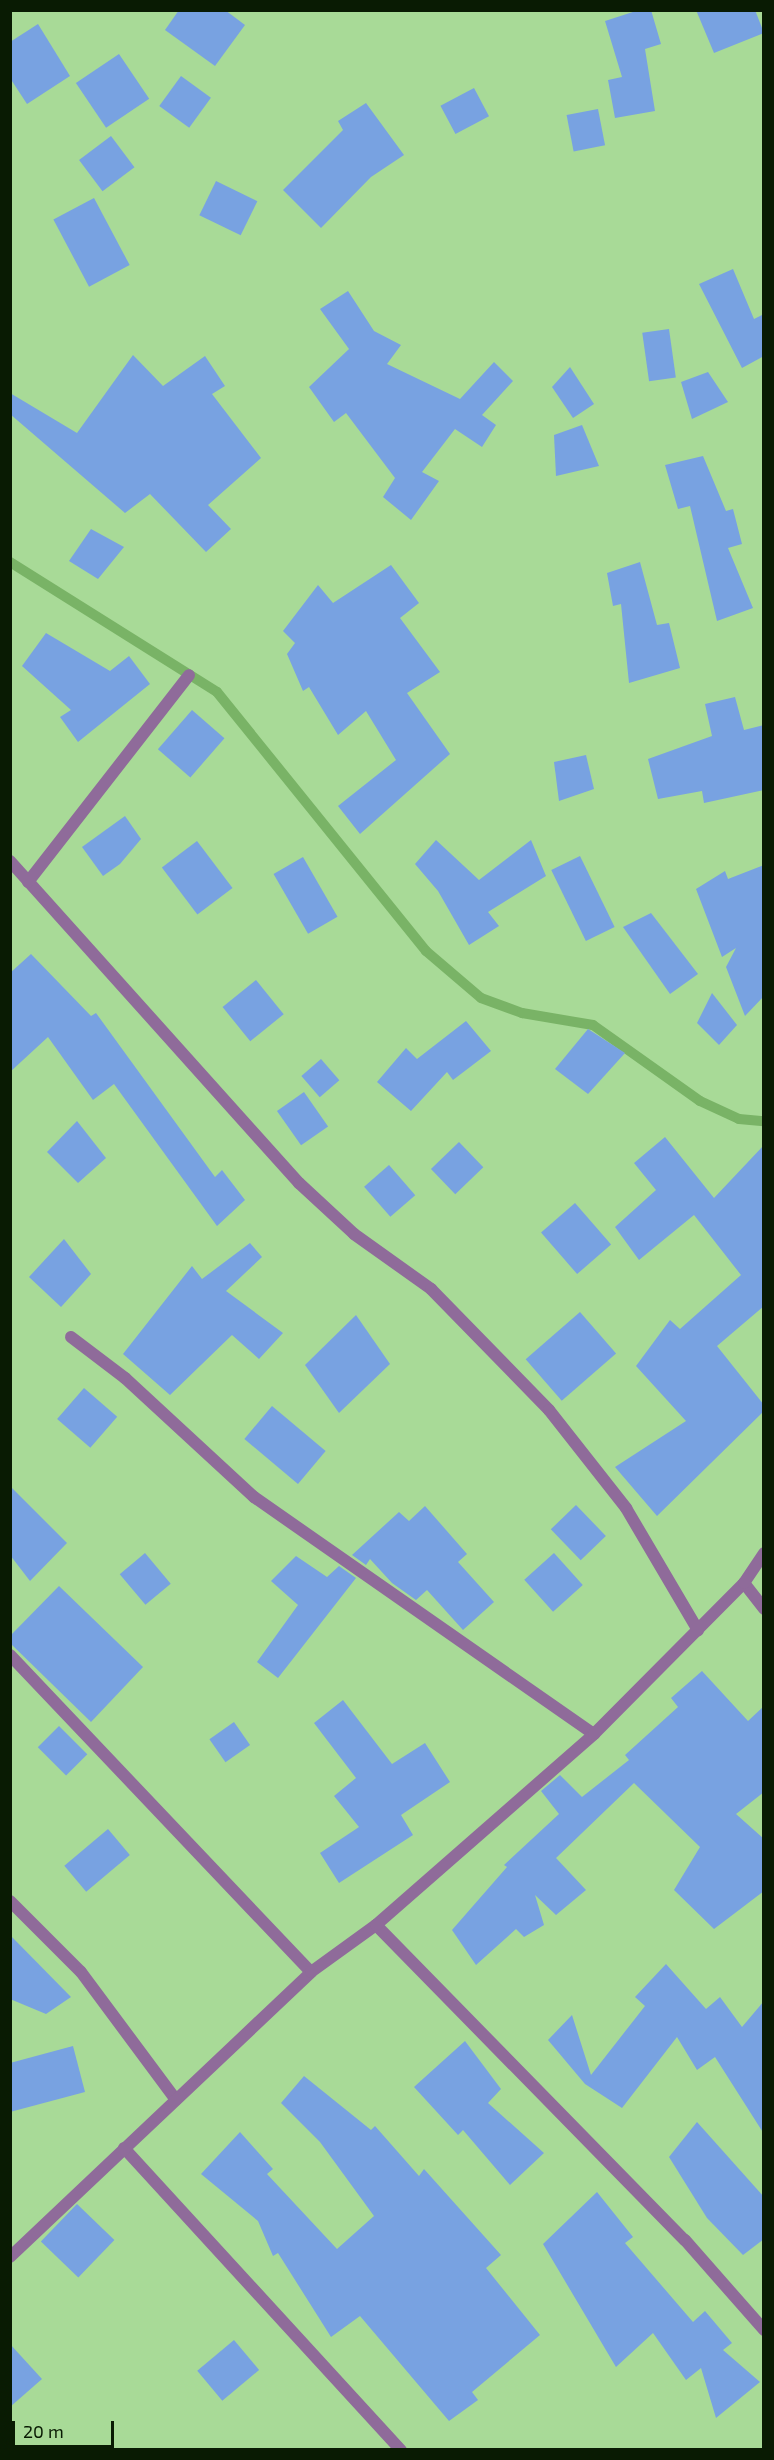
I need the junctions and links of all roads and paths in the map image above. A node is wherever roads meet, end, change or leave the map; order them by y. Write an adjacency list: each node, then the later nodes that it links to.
1 (189, 675): 3 (street)
2 (10, 861): 3 (street)
3 (28, 882): 8 (street)
4 (71, 1337): 10 (street)
5 (764, 1553): 6 (street)
6 (744, 1583): 7 (street); 8 (street)
7 (764, 1609)
8 (698, 1630): 10 (street)
9 (10, 1655): 13 (street)
10 (594, 1734): 12 (street)
11 (10, 1901): 14 (street)
12 (376, 1925): 13 (street); 17 (street)
13 (310, 1972): 14 (street)
14 (176, 2100): 15 (street)
15 (124, 2148): 16 (street); 18 (street)
16 (10, 2257)
17 (764, 2330)
18 (401, 2450)

